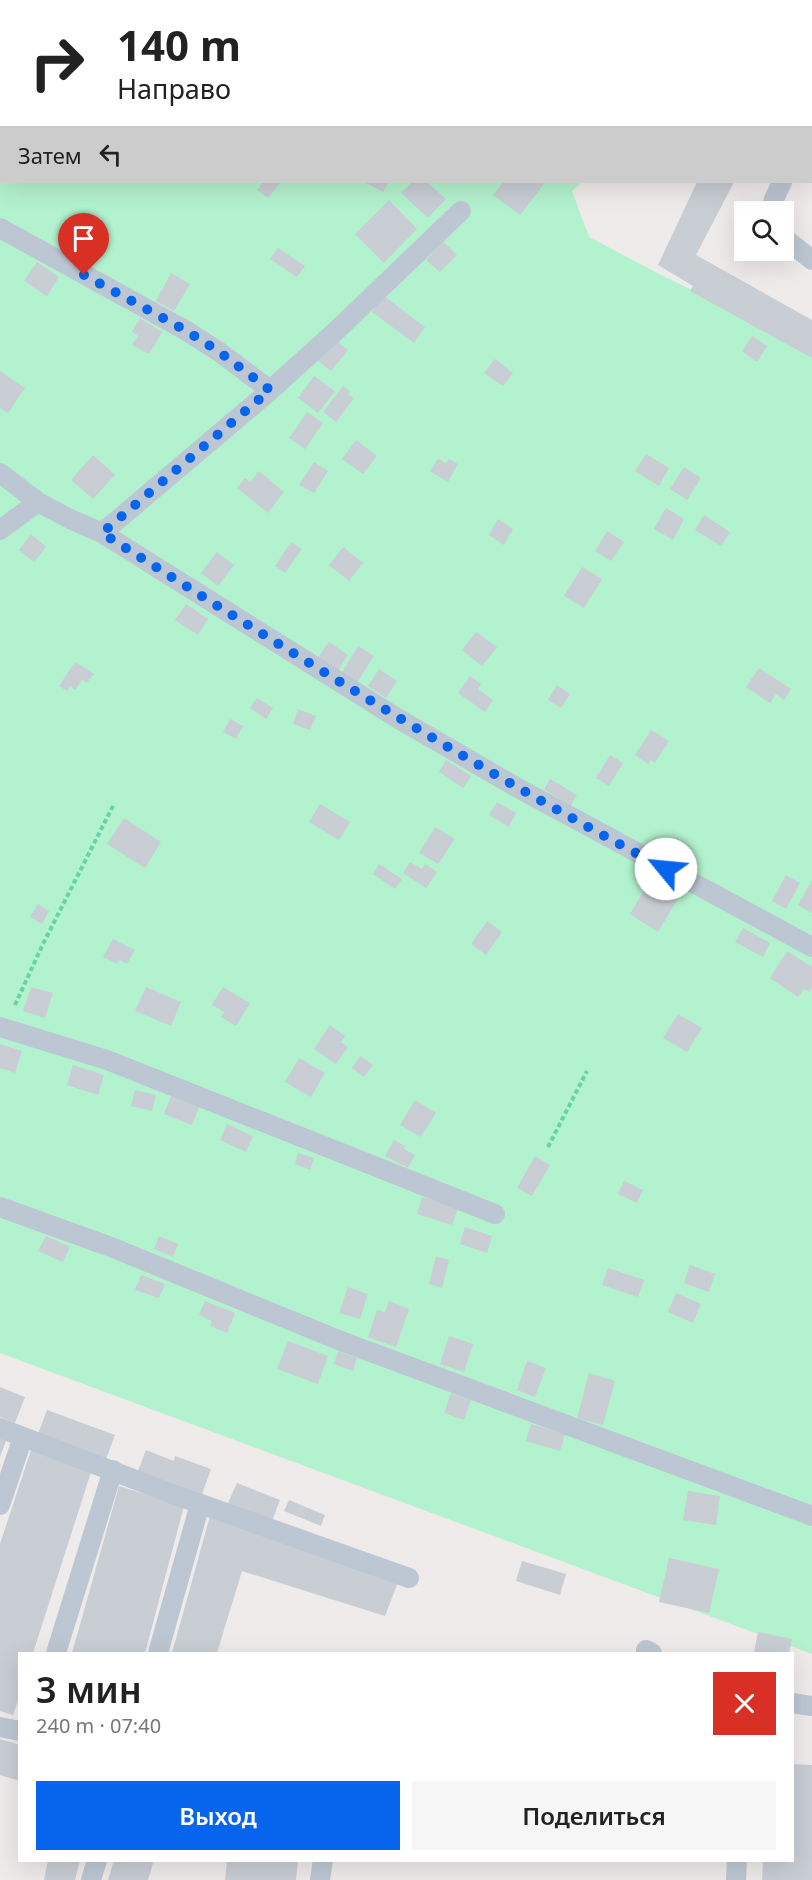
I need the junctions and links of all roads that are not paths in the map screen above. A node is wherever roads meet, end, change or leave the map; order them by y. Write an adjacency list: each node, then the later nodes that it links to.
1 (782, 183): 2 (lane)
2 (774, 201)
3 (460, 211): 7 (lane)
4 (0, 228): 7 (lane)
5 (794, 246): 6 (lane)
6 (812, 260)
7 (270, 390): 11 (lane)
8 (0, 473): 9 (lane)
9 (38, 502): 10 (lane); 11 (lane)
10 (0, 530)
11 (102, 533): 12 (lane)
12 (812, 947)
13 (3, 1028): 15 (lane)
14 (0, 1207): 21 (lane)
15 (495, 1214)
16 (0, 1428): 17 (lane)
17 (23, 1437): 18 (lane); 20 (lane)
18 (113, 1470): 19 (lane); 23 (lane)
19 (200, 1504): 22 (lane); 24 (lane)
20 (0, 1505)
21 (812, 1516)
22 (409, 1578)
23 (56, 1652)
24 (158, 1652)
25 (794, 1703): 26 (lane)
26 (812, 1706)
27 (0, 1727): 28 (lane)
28 (18, 1731)
29 (96, 1862): 32 (lane)
30 (323, 1862): 33 (lane)
31 (737, 1862): 34 (lane)
32 (91, 1880)
33 (320, 1880)
34 (736, 1880)

